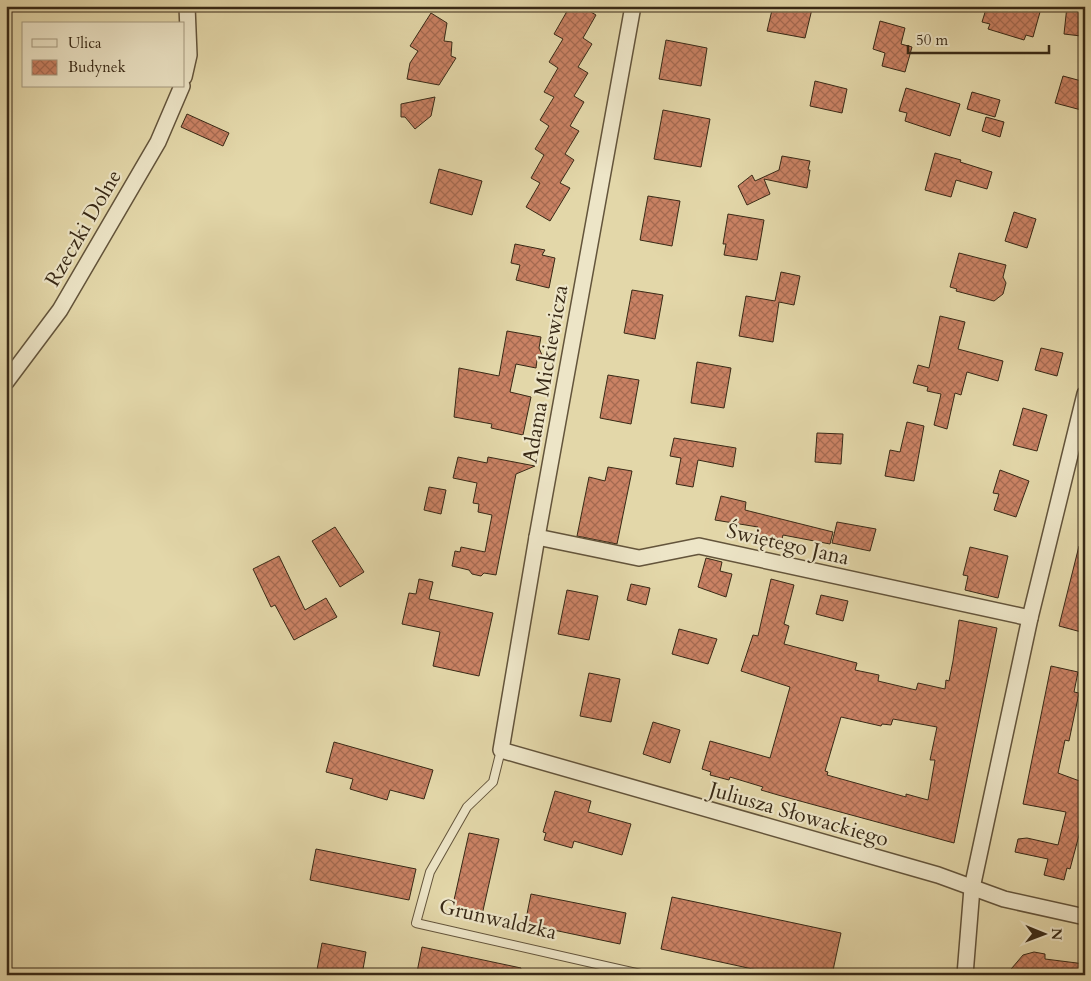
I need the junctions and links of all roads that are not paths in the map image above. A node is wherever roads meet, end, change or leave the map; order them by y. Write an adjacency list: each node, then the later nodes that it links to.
1 (187, 6): 3 (street)
2 (633, 6): 7 (street, Adama Mickiewicza)
3 (185, 73)
4 (181, 88): 5 (street, Rzeczki Dolne)
5 (6, 382)
6 (1085, 394): 8 (street)
7 (536, 537): 8 (street, Świętego Jana); 9 (street, Adama Mickiewicza)
8 (1030, 618): 10 (street)
9 (501, 750): 10 (street, Juliusza Słowackiego); 12 (lane, Grunwaldzka)
10 (972, 888): 11 (street, Juliusza Słowackiego); 13 (street)
11 (1085, 916)
12 (646, 975)
13 (965, 975)

